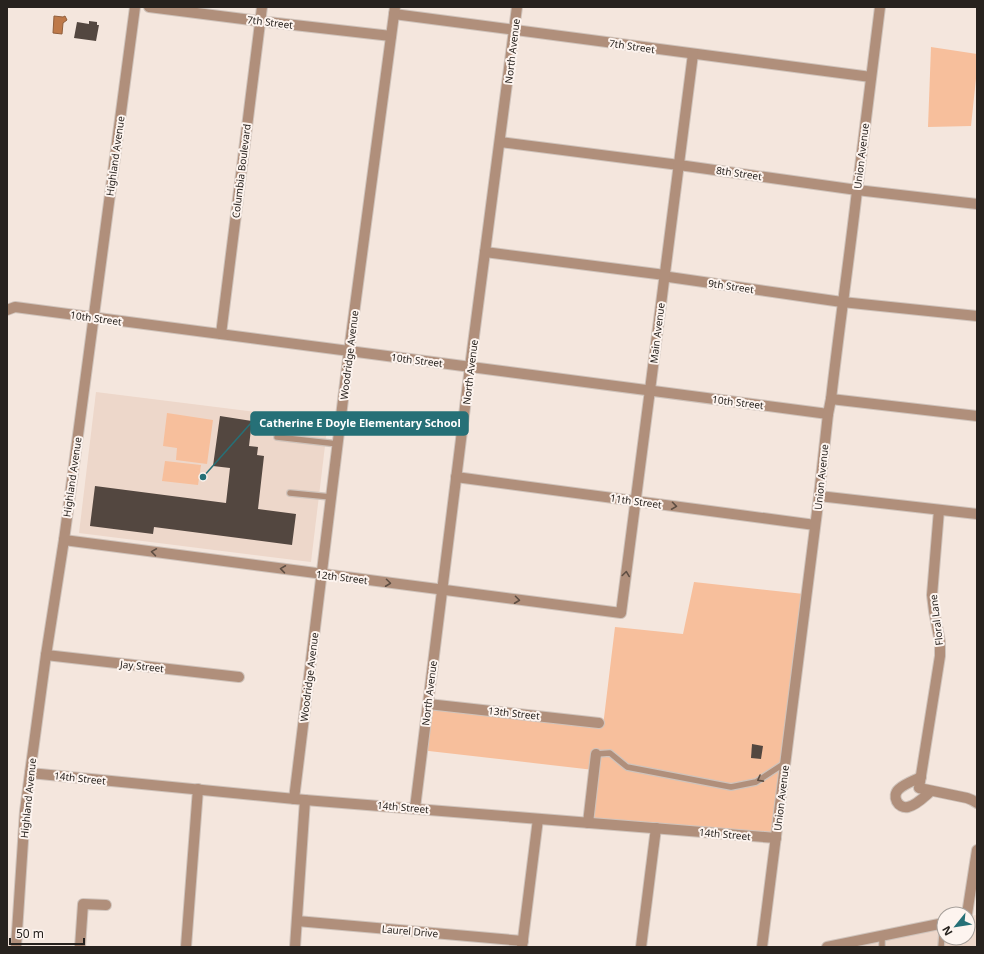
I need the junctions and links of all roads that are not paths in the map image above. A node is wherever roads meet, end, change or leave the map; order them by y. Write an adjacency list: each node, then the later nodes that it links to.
1 (135, 7): 21 (street, Highland Avenue)
2 (149, 7): 7 (street, 7th Street)
3 (262, 7): 7 (street, Columbia Boulevard)
4 (517, 7): 8 (street, North Avenue)
5 (880, 7): 11 (street, Union Avenue)
6 (394, 10): 8 (street, 7th Street); 9 (street, Woodridge Avenue)
7 (260, 21): 9 (street, 7th Street); 22 (street, Columbia Boulevard)
8 (514, 29): 10 (street, 7th Street); 12 (street, North Avenue)
9 (391, 36): 23 (street, Woodridge Avenue)
10 (693, 54): 11 (street, 7th Street); 13 (street, Main Avenue)
11 (870, 77): 14 (street, Union Avenue)
12 (500, 142): 13 (street, 8th Street); 16 (street, North Avenue)
13 (679, 165): 14 (street, 8th Street); 17 (street, Main Avenue)
14 (857, 190): 15 (street, 8th Street); 18 (street, Union Avenue)
15 (977, 204)
16 (485, 252): 17 (street, 9th Street); 24 (street, North Avenue)
17 (665, 275): 18 (street, 9th Street); 25 (street, Main Avenue)
18 (842, 302): 20 (street, 9th Street); 26 (street, Union Avenue)
19 (7, 310): 21 (street, 10th Street)
20 (977, 316)
21 (94, 317): 22 (street, 10th Street); 39 (street, Highland Avenue)
22 (221, 334): 23 (street, 10th Street)
23 (349, 351): 24 (street, 10th Street); 30 (street, Woodridge Avenue)
24 (470, 367): 25 (street, 10th Street); 31 (street, North Avenue)
25 (650, 390): 27 (street, 10th Street); 35 (street, Main Avenue)
26 (831, 399): 27 (street, Union Avenue); 28 (street)
27 (828, 414): 33 (street, Union Avenue)
28 (977, 416)
29 (277, 437): 30 (lane)
30 (338, 444): 34 (street, Woodridge Avenue)
31 (456, 477): 35 (street, 11th Street); 41 (street, North Avenue)
32 (290, 492): 34 (lane)
33 (819, 496): 36 (street); 38 (street, Union Avenue)
34 (331, 498): 40 (street, Woodridge Avenue)
35 (636, 501): 38 (street, 11th Street, one-way to 38); 42 (street, Main Avenue, one-way to 35)
36 (938, 510): 37 (street); 50 (street, Floral Lane)
37 (977, 514)
38 (815, 525): 48 (street, Union Avenue)
39 (64, 540): 40 (street, 12th Street, one-way to 39); 43 (street, Highland Avenue)
40 (322, 574): 41 (street, 12th Street, one-way to 41); 53 (street, Woodridge Avenue)
41 (442, 590): 42 (street, 12th Street, one-way to 42); 45 (street, North Avenue)
42 (621, 613)
43 (46, 655): 44 (street, Jay Street); 49 (street, Highland Avenue)
44 (239, 677)
45 (428, 704): 46 (street, 13th Street); 56 (street, North Avenue)
46 (599, 723)
47 (596, 754): 48 (lane, one-way to 47); 58 (street)
48 (785, 763): 60 (street, Union Avenue)
49 (30, 773): 51 (street, 14th Street); 69 (street, Highland Avenue)
50 (921, 777): 52 (street); 52 (street)
51 (198, 789): 53 (street, 14th Street); 71 (street)
52 (931, 791): 55 (street)
53 (294, 798): 54 (street, 14th Street)
54 (305, 800): 56 (street, 14th Street); 64 (street)
55 (977, 803)
56 (414, 808): 57 (street, 14th Street)
57 (538, 818): 58 (street, 14th Street); 67 (street)
58 (588, 823): 59 (street, 14th Street)
59 (656, 828): 60 (street, 14th Street); 73 (street)
60 (776, 838): 74 (street, Union Avenue)
61 (977, 850): 63 (street)
62 (106, 905): 70 (street)
63 (968, 906)
64 (297, 921): 67 (street, Laurel Drive); 72 (street)
65 (936, 924): 66 (street)
66 (882, 936): 68 (street); 76 (lane)
67 (523, 944)
68 (842, 945): 75 (street)
69 (16, 947)
70 (80, 947)
71 (186, 947)
72 (295, 947)
73 (642, 947)
74 (762, 947)
75 (827, 947)
76 (882, 947)

